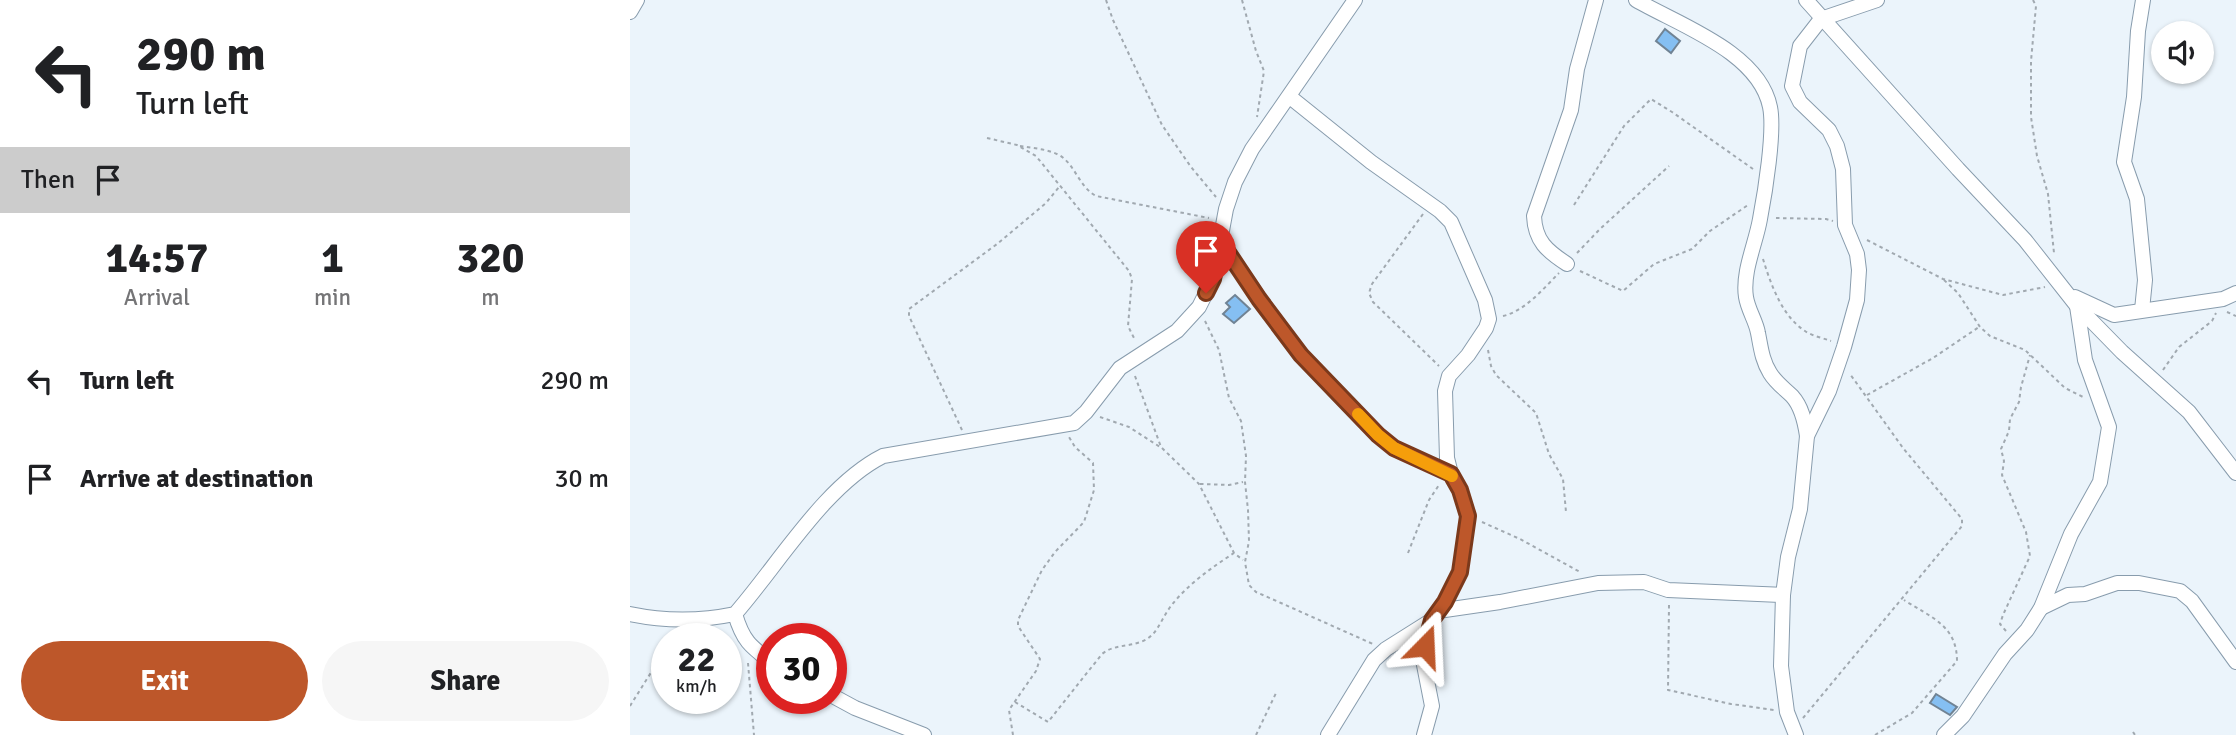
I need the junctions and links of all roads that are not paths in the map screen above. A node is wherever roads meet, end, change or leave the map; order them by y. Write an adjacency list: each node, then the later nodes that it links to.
1 (637, 0): 8 (street)
2 (1355, 0): 10 (street)
3 (1596, 0): 12 (street)
4 (1636, 0): 16 (street)
5 (1806, 0): 9 (street)
6 (1877, 0): 9 (street)
7 (2143, 0): 15 (street)
8 (630, 12)
9 (1821, 19): 14 (street); 16 (street)
10 (1290, 97): 11 (street); 17 (street)
11 (1221, 242): 17 (street); 22 (street)
12 (1567, 264)
13 (2229, 296): 15 (street)
14 (2074, 300): 15 (street); 18 (street); 20 (street)
15 (2142, 310)
16 (1807, 436): 19 (street)
17 (1449, 473): 23 (street)
18 (2236, 473)
19 (1783, 595): 23 (street); 27 (street)
20 (2041, 608): 25 (street); 31 (street)
21 (630, 614): 22 (street)
22 (735, 614): 24 (street)
23 (1435, 616): 29 (street); 30 (street)
24 (756, 650)
25 (2236, 662)
26 (847, 704): 28 (street)
27 (1795, 732)
28 (924, 735)
29 (1328, 735)
30 (1424, 735)
31 (1944, 735)

